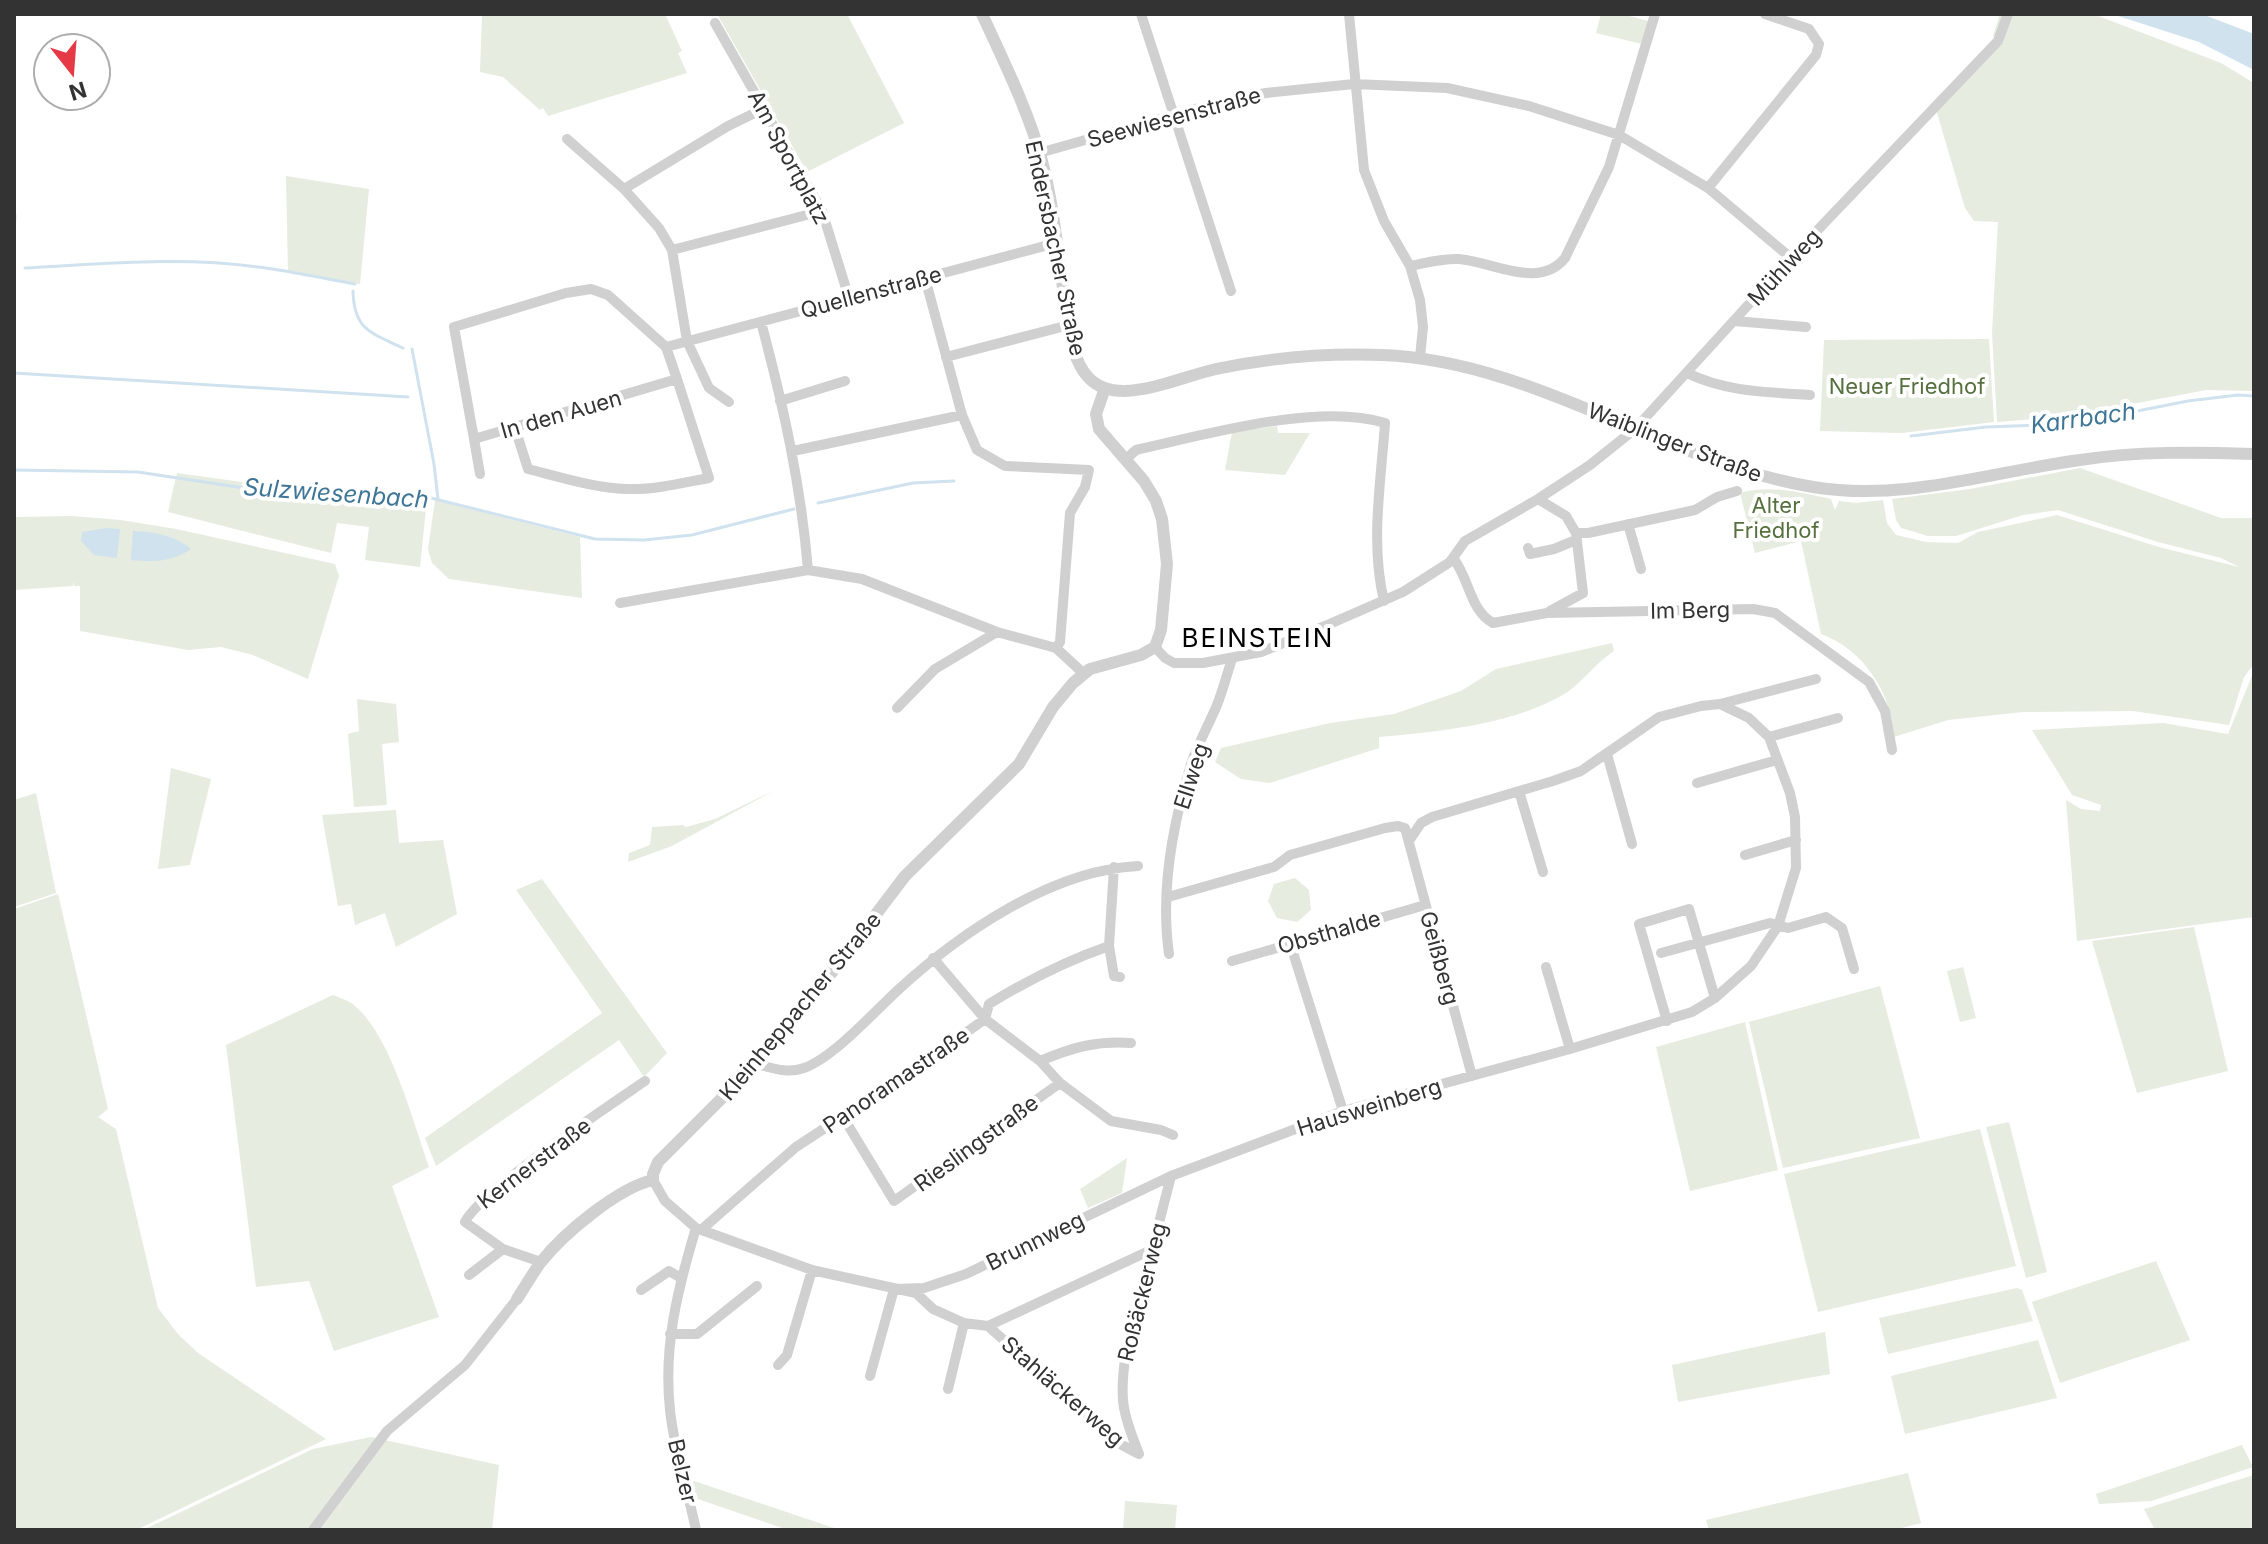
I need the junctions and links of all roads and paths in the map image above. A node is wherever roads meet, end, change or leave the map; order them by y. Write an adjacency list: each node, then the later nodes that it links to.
1 (982, 14): 13 (street, Endersbacher Straße)
2 (1141, 14): 10 (street)
3 (1349, 14): 8 (street)
4 (1655, 14): 11 (street)
5 (1765, 14): 14 (street)
6 (2008, 14): 19 (street, Mühlweg)
7 (715, 23): 9 (street, Am Sportplatz)
8 (1354, 84): 10 (street, Seewiesenstraße); 11 (street, Seewiesenstraße); 20 (street)
9 (763, 109): 15 (street); 16 (street, Am Sportplatz)
10 (1175, 115): 13 (street, Seewiesenstraße); 22 (street)
11 (1619, 135): 14 (street, Seewiesenstraße); 20 (street)
12 (567, 139): 15 (street)
13 (1039, 153): 17 (street, Endersbacher Straße)
14 (1708, 188): 19 (street, Seewiesenstraße)
15 (624, 189): 18 (street)
16 (822, 211): 18 (street); 23 (street, Am Sportplatz)
17 (1056, 243): 21 (street, Quellenstraße); 26 (street, Endersbacher Straße)
18 (672, 250): 28 (street)
19 (1791, 258): 24 (street, Mühlweg)
20 (1410, 266): 31 (street)
21 (925, 278): 23 (street, Quellenstraße); 30 (street)
22 (1231, 291)
23 (849, 298): 25 (street, Quellenstraße)
24 (1734, 321): 27 (street); 32 (street, Mühlweg)
25 (761, 322): 28 (street, Quellenstraße); 37 (street)
26 (1069, 325): 30 (street); 35 (street, Endersbacher Straße)
27 (1806, 327)
28 (687, 341): 29 (street); 38 (street)
29 (666, 347): 33 (street, In den Auen); 42 (street, In den Auen)
30 (946, 357): 39 (street)
31 (1420, 357): 35 (street, Waiblinger Straße); 41 (street, Waiblinger Straße)
32 (1687, 373): 36 (street); 41 (street, Mühlweg)
33 (677, 379): 40 (street, In den Auen); 40 (street)
34 (845, 381): 37 (street)
35 (1105, 388): 45 (street)
36 (1810, 395)
37 (780, 401): 43 (street)
38 (729, 402)
39 (962, 415): 43 (street); 60 (street)
40 (515, 428): 42 (street, In den Auen)
41 (1635, 429): 44 (street, Waiblinger Straße); 48 (street, Mühlweg)
42 (474, 439): 46 (street)
43 (793, 451): 54 (street)
44 (2254, 454)
45 (1125, 460): 55 (street); 59 (street)
46 (480, 474)
47 (1737, 491): 49 (street)
48 (1538, 499): 50 (street); 52 (street)
49 (1628, 524): 50 (street); 53 (street)
50 (1576, 536): 51 (street); 57 (street)
51 (1528, 548)
52 (1453, 558): 55 (street); 57 (street, Im Berg)
53 (1641, 569)
54 (808, 570): 56 (street); 58 (street)
55 (1384, 601): 61 (street)
56 (620, 603)
57 (1547, 613): 68 (street, Im Berg)
58 (997, 632): 60 (street); 65 (street)
59 (1155, 647): 61 (street); 62 (street)
60 (1056, 648): 62 (street)
61 (1232, 659): 80 (street, Ellweg)
62 (1083, 673): 99 (street, Kleinheppacher Straße)
63 (1816, 679): 64 (street)
64 (1720, 704): 67 (street); 69 (street)
65 (897, 708)
66 (1838, 718): 67 (street)
67 (1769, 737): 70 (street, Hausweinberg)
68 (1892, 750)
69 (1607, 754): 72 (street); 75 (street)
70 (1777, 760): 71 (street); 73 (street, Hausweinberg)
71 (1697, 783)
72 (1519, 791): 74 (street); 79 (street)
73 (1796, 840): 76 (street); 82 (street, Hausweinberg)
74 (1409, 841): 80 (street); 81 (street, Geißberg)
75 (1632, 844)
76 (1745, 855)
77 (1138, 866): 78 (street)
78 (1114, 867): 85 (street); 88 (street)
79 (1543, 872)
80 (1168, 897): 87 (street, Ellweg)
81 (1425, 905): 83 (street, Obsthalde); 100 (street, Geißberg)
82 (1778, 926): 84 (street); 91 (street); 93 (street, Hausweinberg)
83 (1290, 943): 89 (street, Obsthalde); 103 (street)
84 (1699, 943): 86 (street); 93 (street); 95 (street)
85 (1109, 946): 92 (street); 94 (street, Panoramastraße)
86 (1661, 953)
87 (1169, 954)
88 (933, 958): 94 (street); 99 (street)
89 (1232, 961)
90 (1546, 967): 97 (street)
91 (1854, 969)
92 (1120, 977)
93 (1715, 998): 95 (street, Hausweinberg)
94 (985, 1019): 98 (street); 104 (street, Panoramastraße)
95 (1667, 1021): 97 (street, Hausweinberg)
96 (1131, 1043): 98 (street, Rieslingstraße)
97 (1570, 1049): 100 (street, Hausweinberg)
98 (1040, 1061): 102 (street)
99 (756, 1064): 107 (street, Kleinheppacher Straße)
100 (1472, 1076): 103 (street, Hausweinberg)
101 (645, 1081): 109 (street, Kernerstraße)
102 (1060, 1083): 104 (street, Rieslingstraße); 105 (street)
103 (1343, 1111): 106 (street, Hausweinberg)
104 (843, 1117): 108 (street, Panoramastraße)
105 (1173, 1135)
106 (1171, 1176): 110 (street, Roßäckerweg); 116 (street, Brunnweg)
107 (653, 1180): 108 (street, Brunnweg); 111 (street)
108 (699, 1229): 112 (street, Brunnweg); 114 (street, Belzer)
109 (503, 1249): 111 (street, Kernerstraße); 113 (street)
110 (1151, 1250): 120 (street); 125 (street, Roßäckerweg)
111 (541, 1262): 118 (street)
112 (812, 1270): 116 (street, Brunnweg); 122 (street)
113 (469, 1275)
114 (681, 1278): 117 (street); 121 (street, Belzer)
115 (757, 1286): 121 (street)
116 (894, 1289): 119 (street, Brunnweg); 123 (street)
117 (641, 1290)
118 (517, 1299): 128 (street)
119 (964, 1323): 120 (street, Brunnweg); 124 (street)
120 (988, 1326): 126 (street, Stahläckerweg)
121 (670, 1334): 129 (street, Belzer)
122 (778, 1365)
123 (870, 1376)
124 (948, 1389)
125 (1125, 1420): 126 (street); 127 (street, Roßäckerweg)
126 (1114, 1438): 127 (street, Stahläckerweg)
127 (1139, 1454)
128 (313, 1530)
129 (696, 1530)

